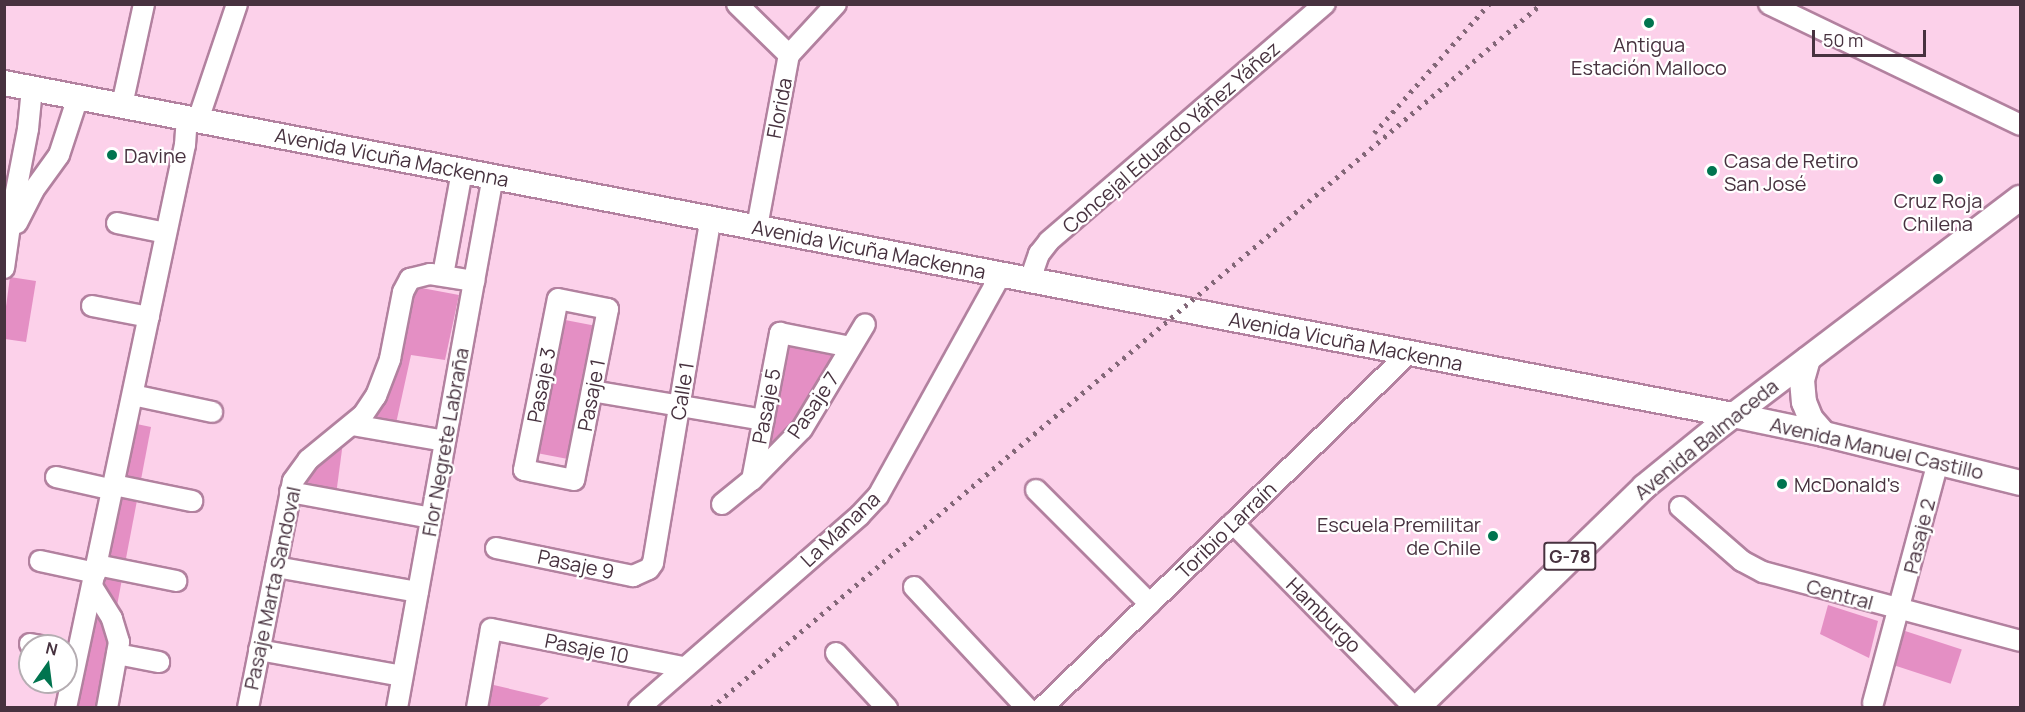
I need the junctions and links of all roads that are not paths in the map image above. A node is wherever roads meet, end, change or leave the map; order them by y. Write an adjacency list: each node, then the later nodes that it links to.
1 (144, 4): 11 (street)
2 (237, 4): 12 (street)
3 (737, 4): 7 (street)
4 (836, 4): 7 (street, Florida)
5 (1325, 4): 25 (street, Concejal Eduardo Yáñez Yáñez)
6 (1769, 4): 13 (street)
7 (789, 55): 19 (street, Florida)
8 (4, 82): 9 (main road, Avenida Vicuña Mackenna)
9 (32, 88): 10 (main road, Avenida Vicuña Mackenna); 21 (street)
10 (78, 97): 11 (main road, Avenida Vicuña Mackenna); 21 (street)
11 (122, 105): 12 (main road, Avenida Vicuña Mackenna)
12 (193, 119): 14 (main road, Avenida Vicuña Mackenna); 20 (street)
13 (2020, 125)
14 (462, 171): 15 (main road, Avenida Vicuña Mackenna); 23 (street)
15 (494, 176): 17 (main road, Avenida Vicuña Mackenna); 26 (street, Flor Negrete Labraña)
16 (2020, 198): 33 (main road, Avenida Balmaceda / G-78)
17 (711, 218): 19 (main road, Avenida Vicuña Mackenna); 36 (street, Calle 1)
18 (117, 223): 20 (street)
19 (757, 227): 24 (main road, Avenida Vicuña Mackenna)
20 (166, 233): 29 (street)
21 (10, 240): 22 (street)
22 (4, 267)
23 (443, 274): 26 (street); 40 (street, Pasaje Marta Sandoval)
24 (1001, 274): 25 (main road, Avenida Vicuña Mackenna); 72 (street, La Manana)
25 (1030, 280): 32 (main road, Avenida Vicuña Mackenna)
26 (474, 281): 42 (street, Flor Negrete Labraña)
27 (92, 306): 29 (street)
28 (608, 309): 34 (street, Pasaje 1); 45 (street, Pasaje 3)
29 (149, 317): 35 (street)
30 (865, 324): 31 (street, Pasaje 7)
31 (851, 347): 39 (street, Pasaje 5); 46 (street, Pasaje 7)
32 (1409, 353): 38 (main road, Avenida Vicuña Mackenna); 55 (street, Toribio Larraín)
33 (1808, 359): 38 (main road, Avenida Balmaceda / G-78); 41 (main road)
34 (592, 391): 36 (street); 45 (street, Pasaje 1)
35 (133, 395): 37 (street); 48 (street)
36 (679, 406): 39 (street); 58 (street, Calle 1)
37 (212, 412)
38 (1733, 415): 41 (main road, Avenida Manuel Castillo); 83 (main road, Avenida Balmaceda / G-78)
39 (764, 420): 46 (street, Pasaje 5)
40 (352, 425): 42 (street); 50 (street, Pasaje Marta Sandoval)
41 (1824, 434): 43 (main road, Avenida Manuel Castillo)
42 (445, 441): 54 (street, Flor Negrete Labraña)
43 (1938, 462): 47 (main road, Avenida Manuel Castillo); 65 (street, Pasaje 2)
44 (56, 477): 48 (street)
45 (574, 480)
46 (752, 480): 52 (street, Pasaje 7)
47 (2020, 483)
48 (113, 487): 51 (street); 60 (street)
49 (1036, 490): 64 (street)
50 (290, 492): 54 (street); 59 (street, Pasaje Marta Sandoval)
51 (192, 501)
52 (722, 504)
53 (1680, 507): 65 (street, Central)
54 (431, 518): 63 (street, Flor Negrete Labraña)
55 (1233, 523): 64 (street, Toribio Larraín); 83 (street, Hamburgo)
56 (496, 548): 58 (street, Pasaje 9)
57 (40, 561): 60 (street)
58 (652, 563)
59 (276, 567): 63 (street); 68 (street, Pasaje Marta Sandoval)
60 (95, 575): 61 (street); 66 (street); 69 (street)
61 (176, 581)
62 (914, 587): 81 (street)
63 (418, 592): 73 (street, Flor Negrete Labraña)
64 (1150, 604): 82 (street, Toribio Larraín)
65 (1900, 610): 67 (street, Central); 74 (street, Pasaje 2)
66 (77, 634)
67 (2020, 641)
68 (259, 650): 73 (street); 76 (street, Pasaje Marta Sandoval)
69 (117, 654): 71 (street); 75 (street)
70 (836, 654): 80 (street)
71 (159, 662)
72 (683, 667): 78 (street, Pasaje 10); 79 (street, La Manana)
73 (402, 676): 77 (street, Flor Negrete Labraña)
74 (1873, 703)
75 (107, 708)
76 (248, 708)
77 (397, 708)
78 (477, 708)
79 (639, 708)
80 (887, 708)
81 (1027, 708)
82 (1042, 708)
83 (1416, 708)

